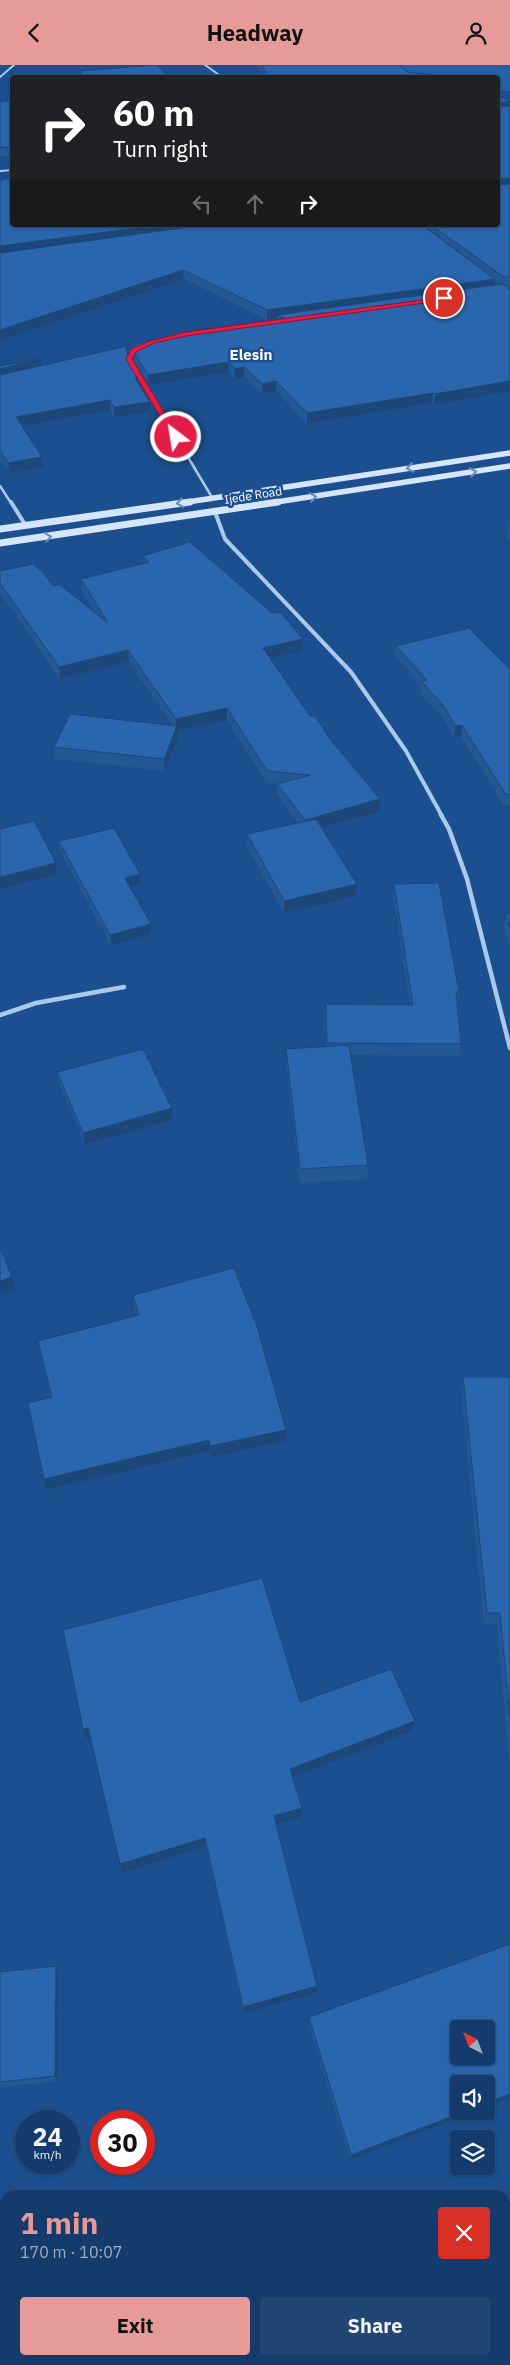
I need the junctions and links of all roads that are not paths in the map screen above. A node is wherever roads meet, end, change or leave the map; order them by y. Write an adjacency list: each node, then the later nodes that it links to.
1 (14, 65): 4 (street)
2 (205, 65): 3 (street)
3 (219, 75)
4 (0, 77)
5 (265, 323): 6 (street)
6 (152, 342)
7 (139, 348): 8 (street)
8 (133, 351): 9 (street); 13 (street)
9 (124, 353)
10 (510, 453): 13 (main road, Ijede Road, one-way to 13)
11 (510, 466): 14 (main road, Ijede Road, one-way to 11)
12 (0, 486): 15 (street)
13 (212, 499): 15 (main road, Ijede Road, one-way to 15)
14 (215, 512): 17 (main road, Ijede Road, one-way to 14); 20 (street)
15 (26, 526): 16 (main road, Ijede Road)
16 (0, 529)
17 (0, 543)
18 (124, 987): 19 (street)
19 (0, 1015)
20 (510, 1048)

